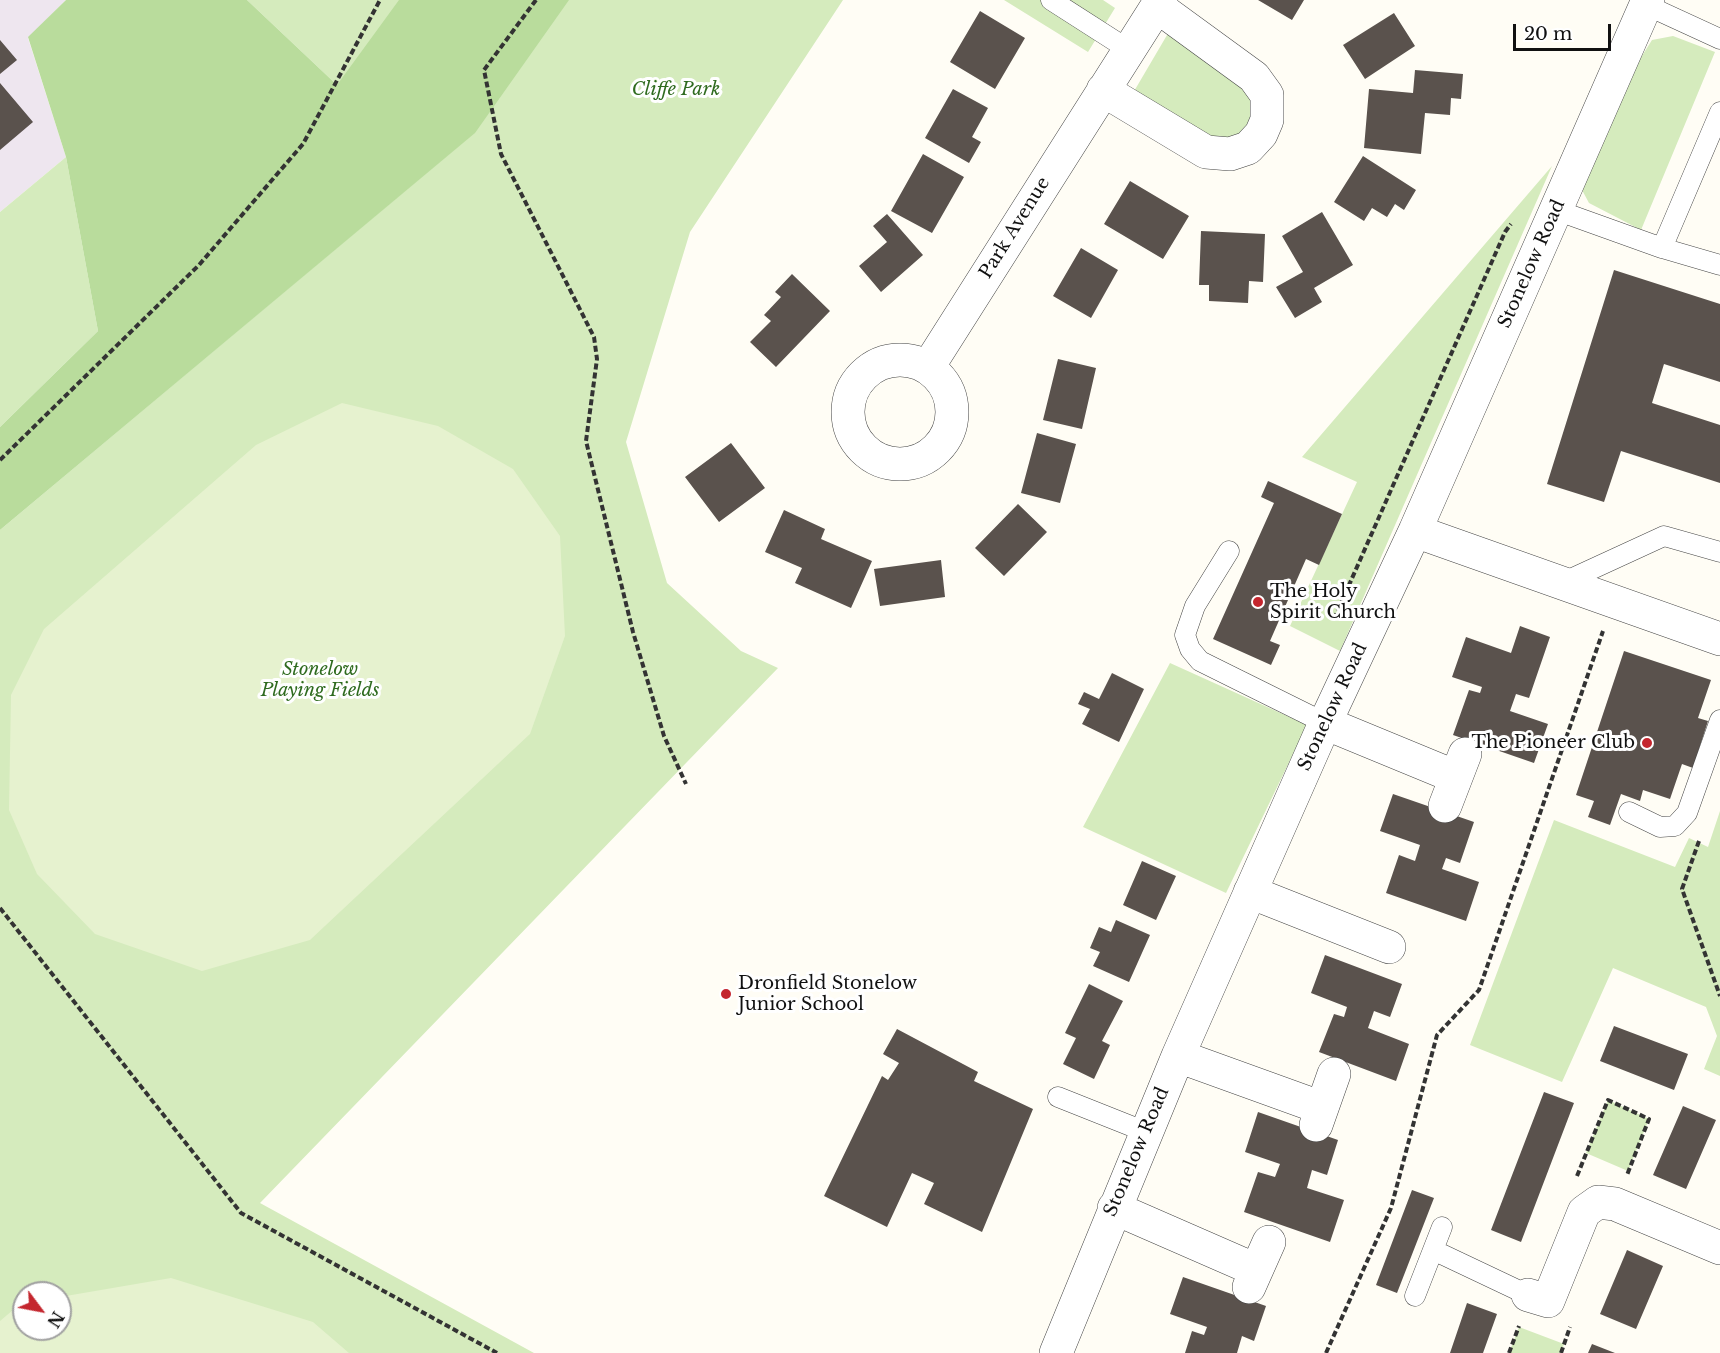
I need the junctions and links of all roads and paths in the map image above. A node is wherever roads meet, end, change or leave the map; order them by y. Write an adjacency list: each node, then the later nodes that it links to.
1 (380, 0): 14 (path)
2 (536, 0): 24 (path)
3 (1051, 0): 7 (lane)
4 (1160, 3): 7 (street, Park Avenue); 8 (street, Park Avenue)
5 (1647, 3): 6 (lane); 10 (street, Stonelow Road)
6 (1720, 39)
7 (1129, 50): 8 (street, Park Avenue)
8 (1103, 90): 13 (street, Park Avenue)
9 (1720, 112): 11 (lane)
10 (1556, 210): 11 (lane); 15 (street, Stonelow Road)
11 (1662, 248): 12 (lane)
12 (1720, 265)
13 (928, 367)
14 (0, 460)
15 (1414, 531): 18 (street); 22 (street, Stonelow Road)
16 (1229, 551): 22 (lane)
17 (1720, 552): 18 (lane)
18 (1564, 582): 19 (street)
19 (1614, 599): 20 (street); 46 (path)
20 (1720, 639)
21 (1720, 720): 26 (lane)
22 (1325, 723): 23 (street); 27 (street, Stonelow Road)
23 (1455, 779)
24 (686, 784)
25 (1629, 812): 26 (lane)
26 (1687, 813): 30 (path)
27 (1250, 892): 29 (street); 31 (street, Stonelow Road)
28 (0, 908): 44 (path)
29 (1389, 944)
30 (1720, 996)
31 (1178, 1056): 32 (street); 34 (street, Stonelow Road)
32 (1334, 1074)
33 (1058, 1097): 34 (lane)
34 (1146, 1132): 36 (street, Stonelow Road)
35 (1616, 1204): 37 (street); 37 (path); 39 (street)
36 (1114, 1208): 41 (street); 45 (street, Stonelow Road)
37 (1584, 1212): 43 (street)
38 (1442, 1227): 40 (lane)
39 (1720, 1248)
40 (1433, 1250): 42 (lane); 43 (lane)
41 (1258, 1266)
42 (1415, 1296)
43 (1528, 1296)
44 (496, 1353)
45 (1056, 1353)
46 (1326, 1353)

